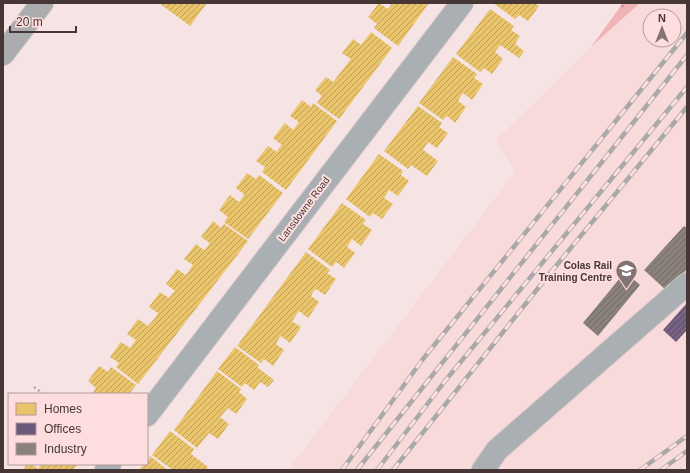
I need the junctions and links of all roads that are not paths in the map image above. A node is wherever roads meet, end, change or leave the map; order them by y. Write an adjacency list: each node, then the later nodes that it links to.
1 (42, 3): 3 (highway)
2 (462, 3): 5 (street, Lansdowne Road)
3 (3, 54)
4 (687, 284): 6 (street)
5 (148, 414)
6 (483, 470)

